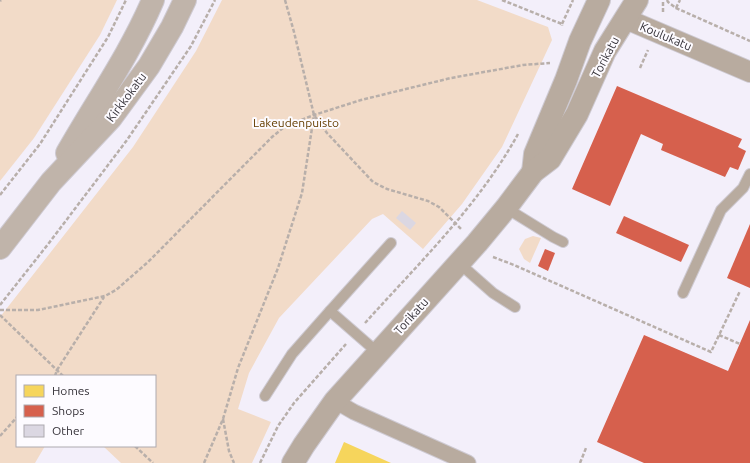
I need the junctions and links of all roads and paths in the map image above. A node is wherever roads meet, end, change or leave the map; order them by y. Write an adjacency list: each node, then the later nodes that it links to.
1 (126, 0): 24 (path)
2 (153, 0): 23 (main road, Kirkkokatu)
3 (185, 0): 23 (main road, Kirkkokatu)
4 (215, 0): 35 (path)
5 (284, 0): 19 (path)
6 (502, 0): 14 (path)
7 (572, 0): 14 (path)
8 (637, 0): 13 (street, Torikatu)
9 (667, 0): 12 (path)
10 (680, 0): 12 (path)
11 (593, 2): 13 (street, Koulukatu); 21 (street, Torikatu)
12 (676, 8): 16 (path)
13 (626, 19): 18 (street, Koulukatu); 21 (street, Torikatu)
14 (562, 24): 15 (path)
15 (563, 29)
16 (750, 41)
17 (548, 70): 19 (path)
18 (750, 72)
19 (314, 115): 26 (path); 34 (path); 50 (path)
20 (519, 132): 26 (path)
21 (533, 172): 25 (street, Torikatu)
22 (750, 174): 33 (lane)
23 (51, 182): 29 (main road, Kirkkokatu)
24 (0, 195)
25 (506, 208): 27 (lane); 31 (street, Torikatu)
26 (454, 223): 40 (path)
27 (563, 242)
28 (391, 243): 38 (lane)
29 (0, 248)
30 (492, 257): 41 (path)
31 (459, 263): 36 (lane); 43 (street, Torikatu)
32 (740, 291): 41 (path)
33 (684, 293)
34 (105, 296): 37 (path); 44 (path)
35 (0, 305)
36 (515, 307)
37 (0, 310)
38 (330, 311): 40 (lane); 47 (lane)
39 (0, 315): 44 (path)
40 (356, 333): 43 (lane); 57 (path)
41 (719, 335): 42 (path)
42 (740, 344)
43 (377, 352): 48 (street, Torikatu)
44 (57, 370): 45 (path); 46 (path)
45 (55, 375)
46 (62, 375)
47 (265, 396)
48 (335, 401): 58 (street, Torikatu); 59 (street)
49 (16, 419): 51 (path)
50 (223, 419): 55 (path); 56 (path)
51 (0, 436)
52 (136, 447): 54 (path)
53 (586, 448): 60 (path)
54 (153, 463)
55 (204, 463)
56 (234, 463)
57 (260, 463)
58 (293, 463)
59 (468, 463)
60 (580, 463)

